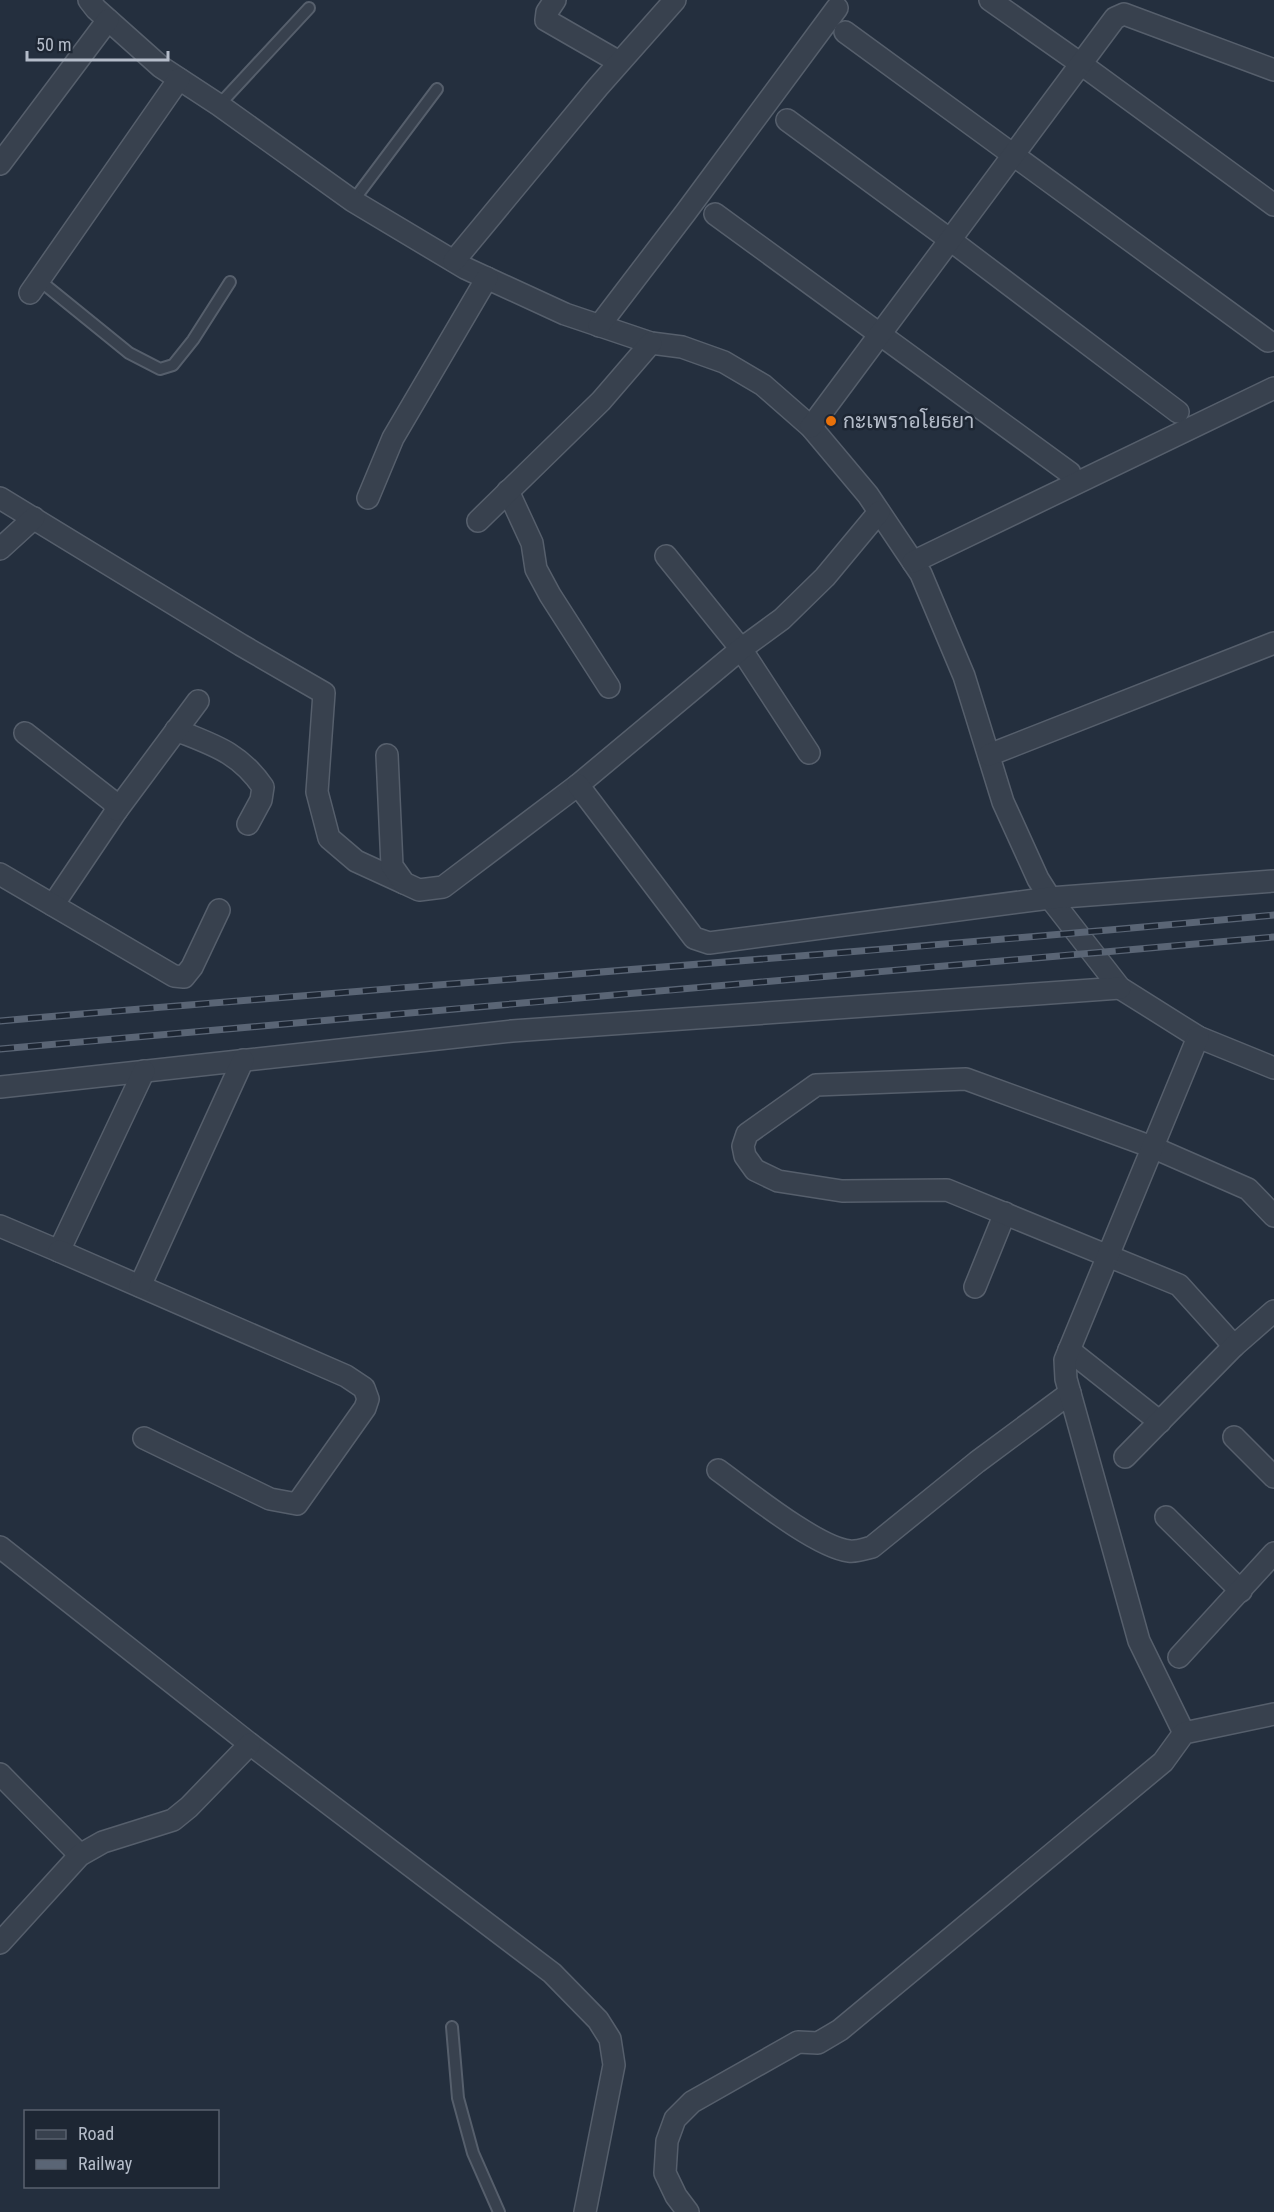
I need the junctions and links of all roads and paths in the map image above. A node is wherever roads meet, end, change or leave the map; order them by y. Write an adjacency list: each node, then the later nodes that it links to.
1 (89, 0): 7 (street)
2 (555, 0): 9 (street)
3 (675, 0): 9 (street)
4 (990, 0): 10 (street)
5 (837, 8): 26 (street)
6 (309, 9): 14 (lane)
7 (108, 20): 12 (street); 17 (street)
8 (845, 32): 16 (street)
9 (619, 62): 22 (street)
10 (1081, 64): 11 (street); 16 (street); 19 (street)
11 (1274, 70)
12 (179, 79): 14 (street); 25 (street)
13 (437, 89): 18 (lane)
14 (219, 105): 18 (street)
15 (787, 120): 21 (street)
16 (1013, 155): 21 (street); 28 (street)
17 (0, 164)
18 (352, 201): 22 (street)
19 (1274, 205)
20 (715, 214): 27 (street)
21 (949, 239): 27 (street); 31 (street)
22 (453, 261): 23 (street)
23 (487, 278): 26 (street); 36 (street)
24 (230, 282): 25 (lane)
25 (35, 286)
26 (599, 326): 29 (street)
27 (879, 333): 32 (street); 33 (street)
28 (1268, 341)
29 (651, 343): 32 (street); 34 (street)
30 (1274, 387): 42 (street)
31 (1178, 412)
32 (811, 427): 37 (street)
33 (1070, 473)
34 (508, 491): 39 (street); 45 (street)
35 (0, 498): 38 (street)
36 (368, 498)
37 (879, 512): 42 (street); 44 (street)
38 (34, 518): 40 (street); 57 (street)
39 (477, 521)
40 (0, 549)
41 (666, 556): 44 (street)
42 (913, 562): 51 (street)
43 (1274, 643): 51 (street)
44 (741, 649): 49 (street); 52 (street)
45 (609, 687)
46 (198, 701): 47 (street)
47 (176, 730): 53 (street); 54 (street)
48 (25, 733): 53 (street)
49 (809, 753)
50 (387, 754): 57 (street)
51 (989, 755): 58 (street)
52 (578, 785): 57 (street); 58 (street)
53 (117, 810): 59 (street)
54 (248, 824)
55 (0, 874): 59 (street)
56 (1274, 880): 58 (street)
57 (404, 883)
58 (1050, 898): 61 (street)
59 (53, 906): 60 (street)
60 (219, 910)
61 (1120, 988): 62 (street); 63 (street)
62 (1198, 1037): 64 (street); 67 (street)
63 (243, 1060): 65 (street); 73 (street)
64 (1274, 1068)
65 (144, 1071): 66 (street); 71 (street)
66 (0, 1087)
67 (1152, 1147): 68 (street); 69 (street); 72 (street)
68 (1005, 1213): 72 (street); 74 (street)
69 (1274, 1216)
70 (0, 1226): 71 (street)
71 (59, 1251): 73 (street)
72 (1108, 1255): 76 (street); 77 (street)
73 (140, 1286): 81 (street)
74 (975, 1287)
75 (1274, 1311): 76 (street)
76 (1234, 1346): 79 (street)
77 (1069, 1350): 78 (street); 79 (street)
78 (1070, 1393): 83 (street); 91 (street)
79 (1160, 1422): 82 (street)
80 (1234, 1437): 84 (street)
81 (144, 1438)
82 (1125, 1456)
83 (718, 1470)
84 (1274, 1477)
85 (1166, 1517): 88 (street)
86 (0, 1547): 92 (street)
87 (1274, 1553): 88 (street)
88 (1241, 1591): 89 (street)
89 (1179, 1657)
90 (1274, 1714): 91 (street)
91 (1184, 1733): 99 (street)
92 (249, 1744): 94 (street); 98 (street)
93 (0, 1774): 94 (street)
94 (80, 1855): 95 (street)
95 (0, 1943)
96 (452, 2027): 97 (lane)
97 (499, 2212)
98 (585, 2212)
99 (688, 2212)

